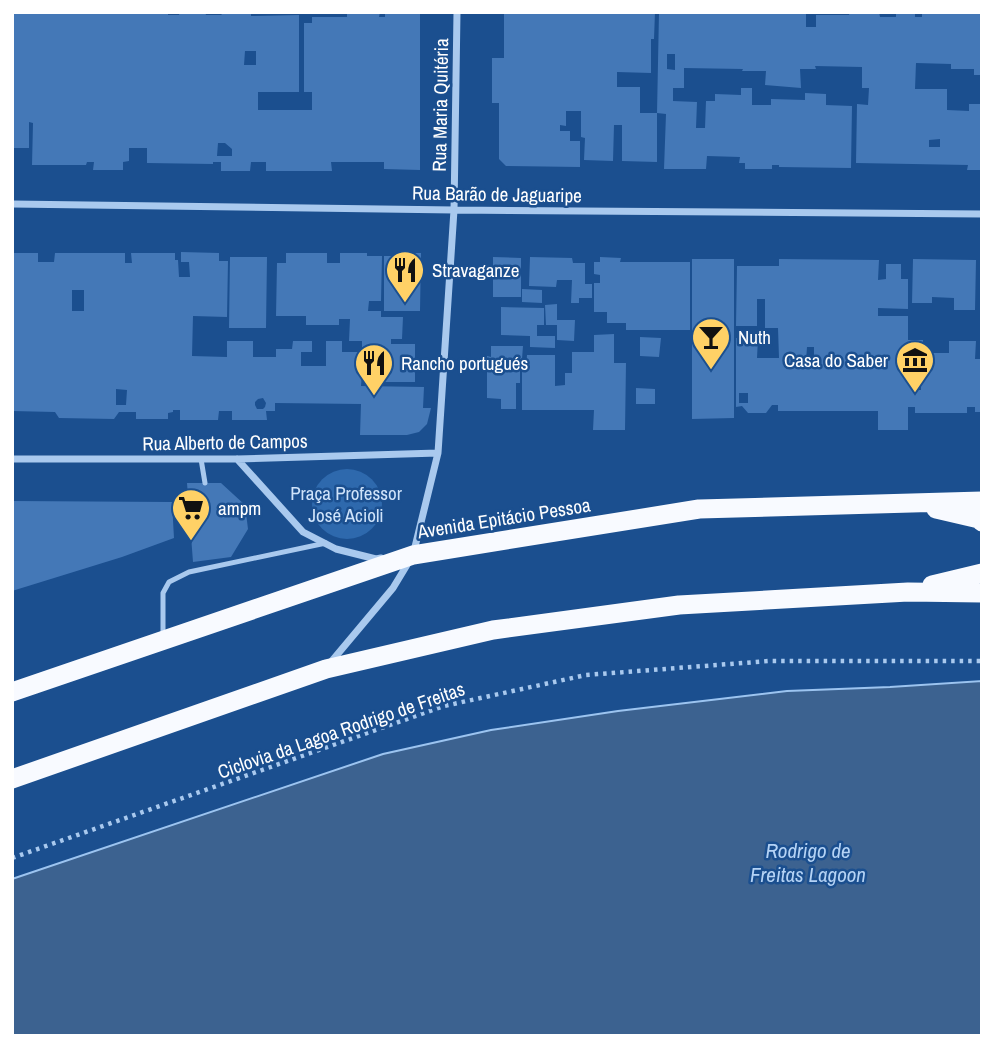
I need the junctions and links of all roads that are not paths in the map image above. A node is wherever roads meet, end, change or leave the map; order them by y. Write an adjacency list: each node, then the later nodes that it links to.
1 (457, 12): 3 (street, Rua Maria Quitéria)
2 (12, 204): 3 (street, Rua Barão de Jaguaripe)
3 (454, 210): 4 (street, Rua Barão de Jaguaripe); 5 (street, Rua Maria Quitéria)
4 (982, 214)
5 (438, 453): 8 (street, Rua Alberto de Campos); 14 (street, Rua Maria Quitéria)
6 (12, 459): 7 (street, Rua Alberto de Campos)
7 (201, 459): 8 (street, Rua Alberto de Campos); 9 (lane)
8 (237, 459): 13 (street)
9 (205, 482)
10 (982, 501): 11 (highway, Avenida Epitácio Pessoa)
11 (905, 502): 12 (highway); 14 (highway, Avenida Epitácio Pessoa)
12 (982, 522)
13 (326, 543): 14 (street); 16 (lane)
14 (413, 555): 20 (highway, Avenida Epitácio Pessoa); 21 (street, Rua Maria Quitéria)
15 (211, 559): 16 (lane)
16 (213, 567): 20 (lane)
17 (982, 573): 18 (highway)
18 (908, 592): 19 (highway); 21 (highway)
19 (982, 593)
20 (163, 641): 22 (highway, Avenida Epitácio Pessoa)
21 (326, 668): 23 (highway)
22 (12, 692)
23 (12, 779)

